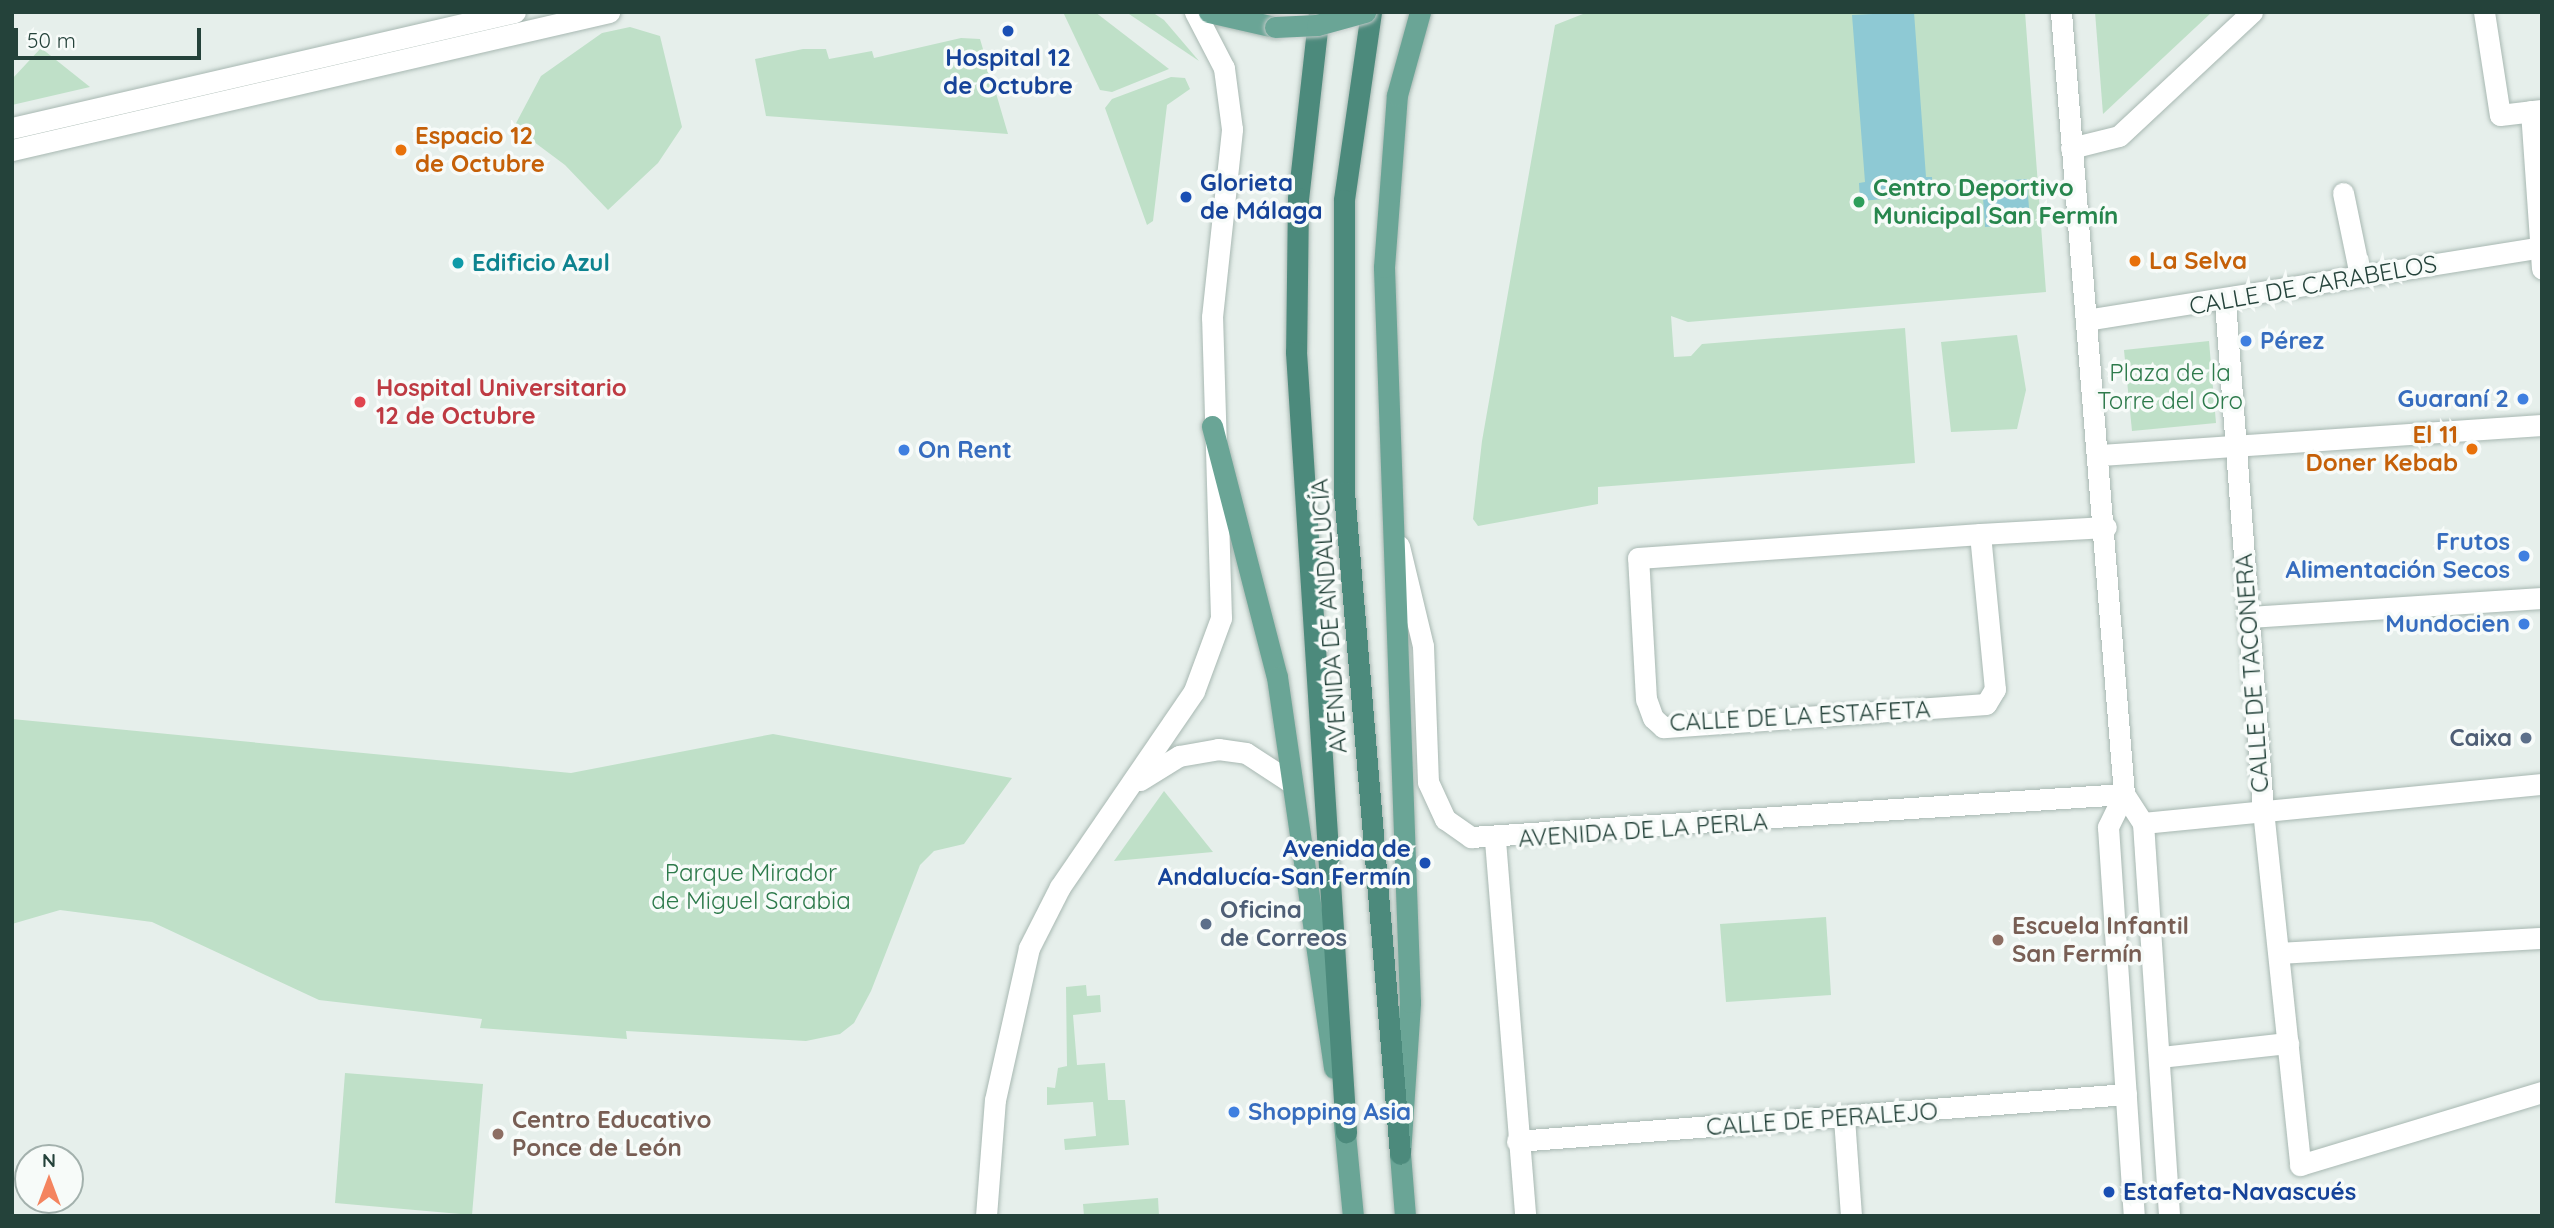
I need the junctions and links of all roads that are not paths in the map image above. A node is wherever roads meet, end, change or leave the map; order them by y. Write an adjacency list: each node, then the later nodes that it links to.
1 (515, 12): 13 (street)
2 (609, 12): 15 (street)
3 (1195, 12): 23 (street)
4 (1209, 12): 6 (main road, bridge)
5 (1319, 12): 46 (highway, AVENIDA DE ANDALUCÍA)
6 (1365, 12)
7 (1371, 12): 48 (highway, AVENIDA DE ANDALUCÍA)
8 (1420, 12): 27 (main road)
9 (2061, 12): 14 (street)
10 (2252, 12): 14 (street)
11 (2484, 12): 12 (street)
12 (2536, 110): 17 (street)
13 (12, 128)
14 (2071, 148): 21 (street)
15 (12, 150)
16 (2343, 192): 19 (street)
17 (2541, 247): 18 (street); 19 (street, CALLE DE CARABELOS)
18 (2542, 269)
19 (2360, 275): 20 (street, CALLE DE CARABELOS)
20 (2225, 302): 21 (street, CALLE DE CARABELOS); 24 (street, CALLE DE TACONERA)
21 (2086, 320): 25 (street)
22 (2542, 425): 24 (street)
23 (1212, 426): 31 (main road); 34 (street)
24 (2235, 443): 25 (street); 30 (street, CALLE DE TACONERA)
25 (2100, 455): 26 (street)
26 (2106, 527): 28 (street, CALLE DE LA ESTAFETA); 33 (street)
27 (1396, 534): 38 (street); 48 (main road)
28 (1980, 534): 28 (street, CALLE DE LA ESTAFETA)
29 (2542, 598): 30 (street)
30 (2248, 617): 35 (street, CALLE DE TACONERA)
31 (1289, 781): 34 (street); 46 (main road)
32 (2542, 784): 35 (street)
33 (2124, 794): 36 (street); 37 (street); 38 (street, AVENIDA DE LA PERLA)
34 (1122, 795): 49 (street)
35 (2263, 810): 36 (street); 40 (street, CALLE DE TACONERA)
36 (2143, 823): 37 (street); 42 (street)
37 (2108, 827): 44 (street)
38 (1495, 840): 47 (street, AVENIDA DE LA PERLA)
39 (2542, 938): 40 (street)
40 (2280, 953): 41 (street, CALLE DE TACONERA)
41 (2288, 1044): 42 (street); 43 (street, CALLE DE TACONERA)
42 (2161, 1057): 55 (street)
43 (2542, 1092)
44 (2126, 1094): 45 (street, CALLE DE PERALEJO); 54 (street)
45 (1844, 1118): 47 (street, CALLE DE PERALEJO); 53 (street)
46 (1346, 1132): 50 (main road, AVENIDA DE ANDALUCÍA)
47 (1517, 1141): 52 (street, AVENIDA DE LA PERLA)
48 (1400, 1154): 51 (main road, AVENIDA DE ANDALUCÍA)
49 (986, 1216)
50 (1353, 1216)
51 (1405, 1216)
52 (1525, 1216)
53 (1851, 1216)
54 (2134, 1216)
55 (2169, 1216)

